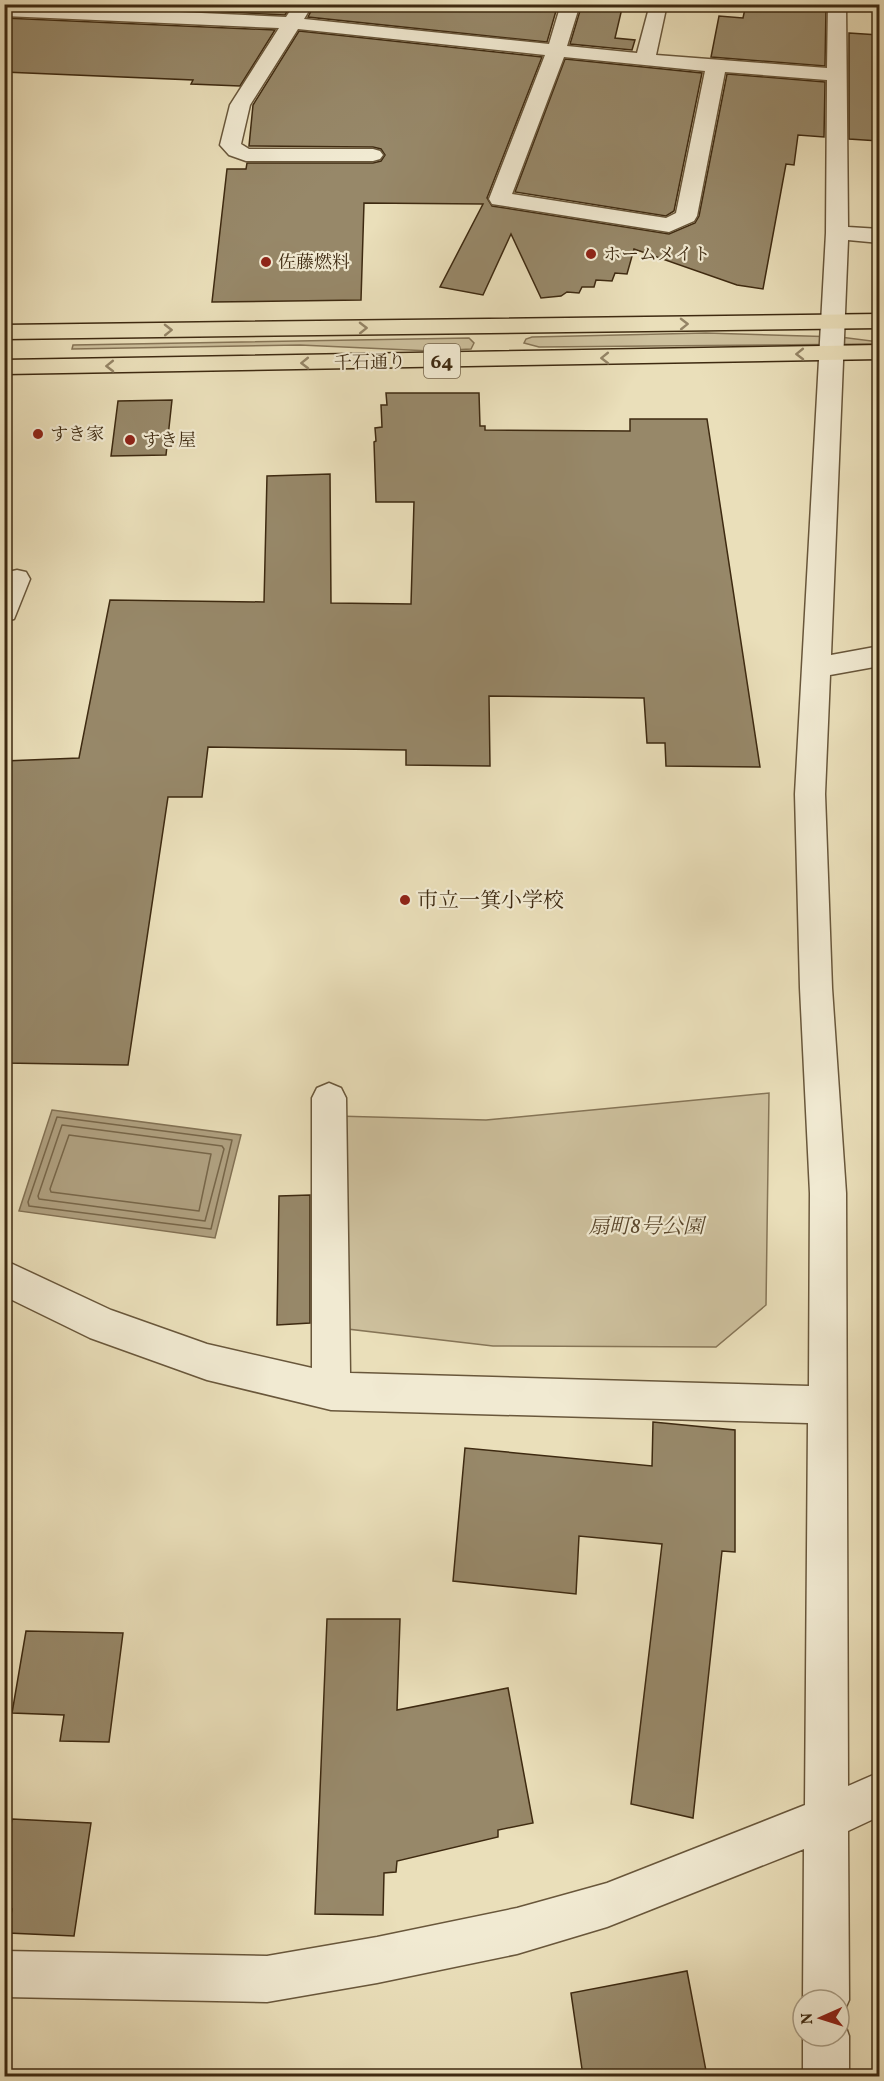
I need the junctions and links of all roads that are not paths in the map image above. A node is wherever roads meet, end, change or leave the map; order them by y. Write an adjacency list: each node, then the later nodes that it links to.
1 (303, 4): 6 (street)
2 (571, 4): 7 (street)
3 (655, 4): 8 (street)
4 (837, 4): 10 (street)
5 (4, 10): 6 (street)
6 (293, 23): 7 (street); 11 (street)
7 (556, 52): 8 (street); 9 (street)
8 (645, 60): 9 (street)
9 (716, 67): 10 (street)
10 (836, 75): 12 (street)
11 (373, 155)
12 (837, 233): 13 (street); 16 (street)
13 (879, 236)
14 (879, 321): 16 (main road, 千石通り / 64)
15 (4, 332): 16 (main road, 千石通り / 64, one-way to 16)
16 (832, 338): 17 (main road, 千石通り / 64); 18 (main road, 千石通り / 64, one-way to 18); 22 (street)
17 (879, 352)
18 (4, 367)
19 (17, 579): 20 (street)
20 (4, 612)
21 (879, 656): 22 (street)
22 (816, 668): 26 (street)
23 (329, 1098): 25 (street)
24 (4, 1277): 25 (street)
25 (331, 1391): 26 (street)
26 (827, 1405): 28 (street)
27 (879, 1793): 28 (street)
28 (828, 1818): 29 (street); 30 (street)
29 (4, 1974)
30 (826, 1988)
31 (826, 2048): 32 (street)
32 (826, 2076)

